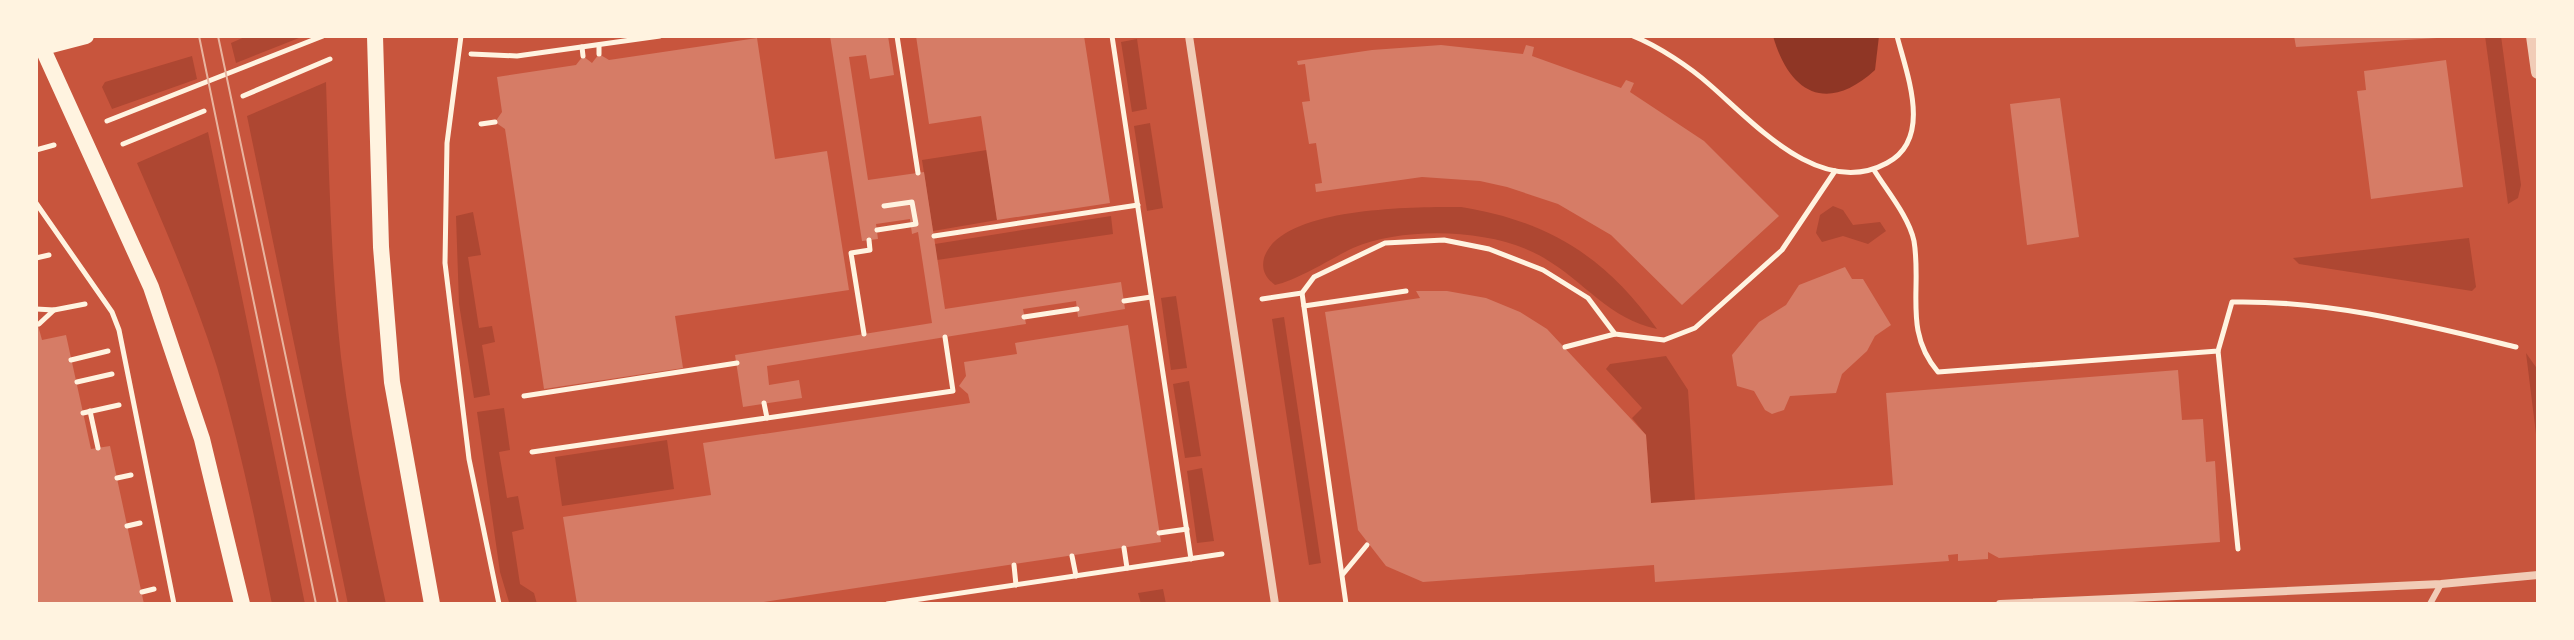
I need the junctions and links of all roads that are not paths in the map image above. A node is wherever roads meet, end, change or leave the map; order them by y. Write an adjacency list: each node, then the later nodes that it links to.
1 (86, 36): 5 (main road)
2 (375, 36): 11 (main road)
3 (1189, 36): 12 (street)
4 (2533, 36): 6 (street)
5 (39, 44): 10 (main road)
6 (2538, 72)
7 (2538, 575): 8 (street)
8 (2441, 584): 9 (street); 14 (lane)
9 (2017, 603): 13 (street)
10 (242, 604)
11 (432, 604)
12 (1275, 604)
13 (2000, 604)
14 (2430, 604)

